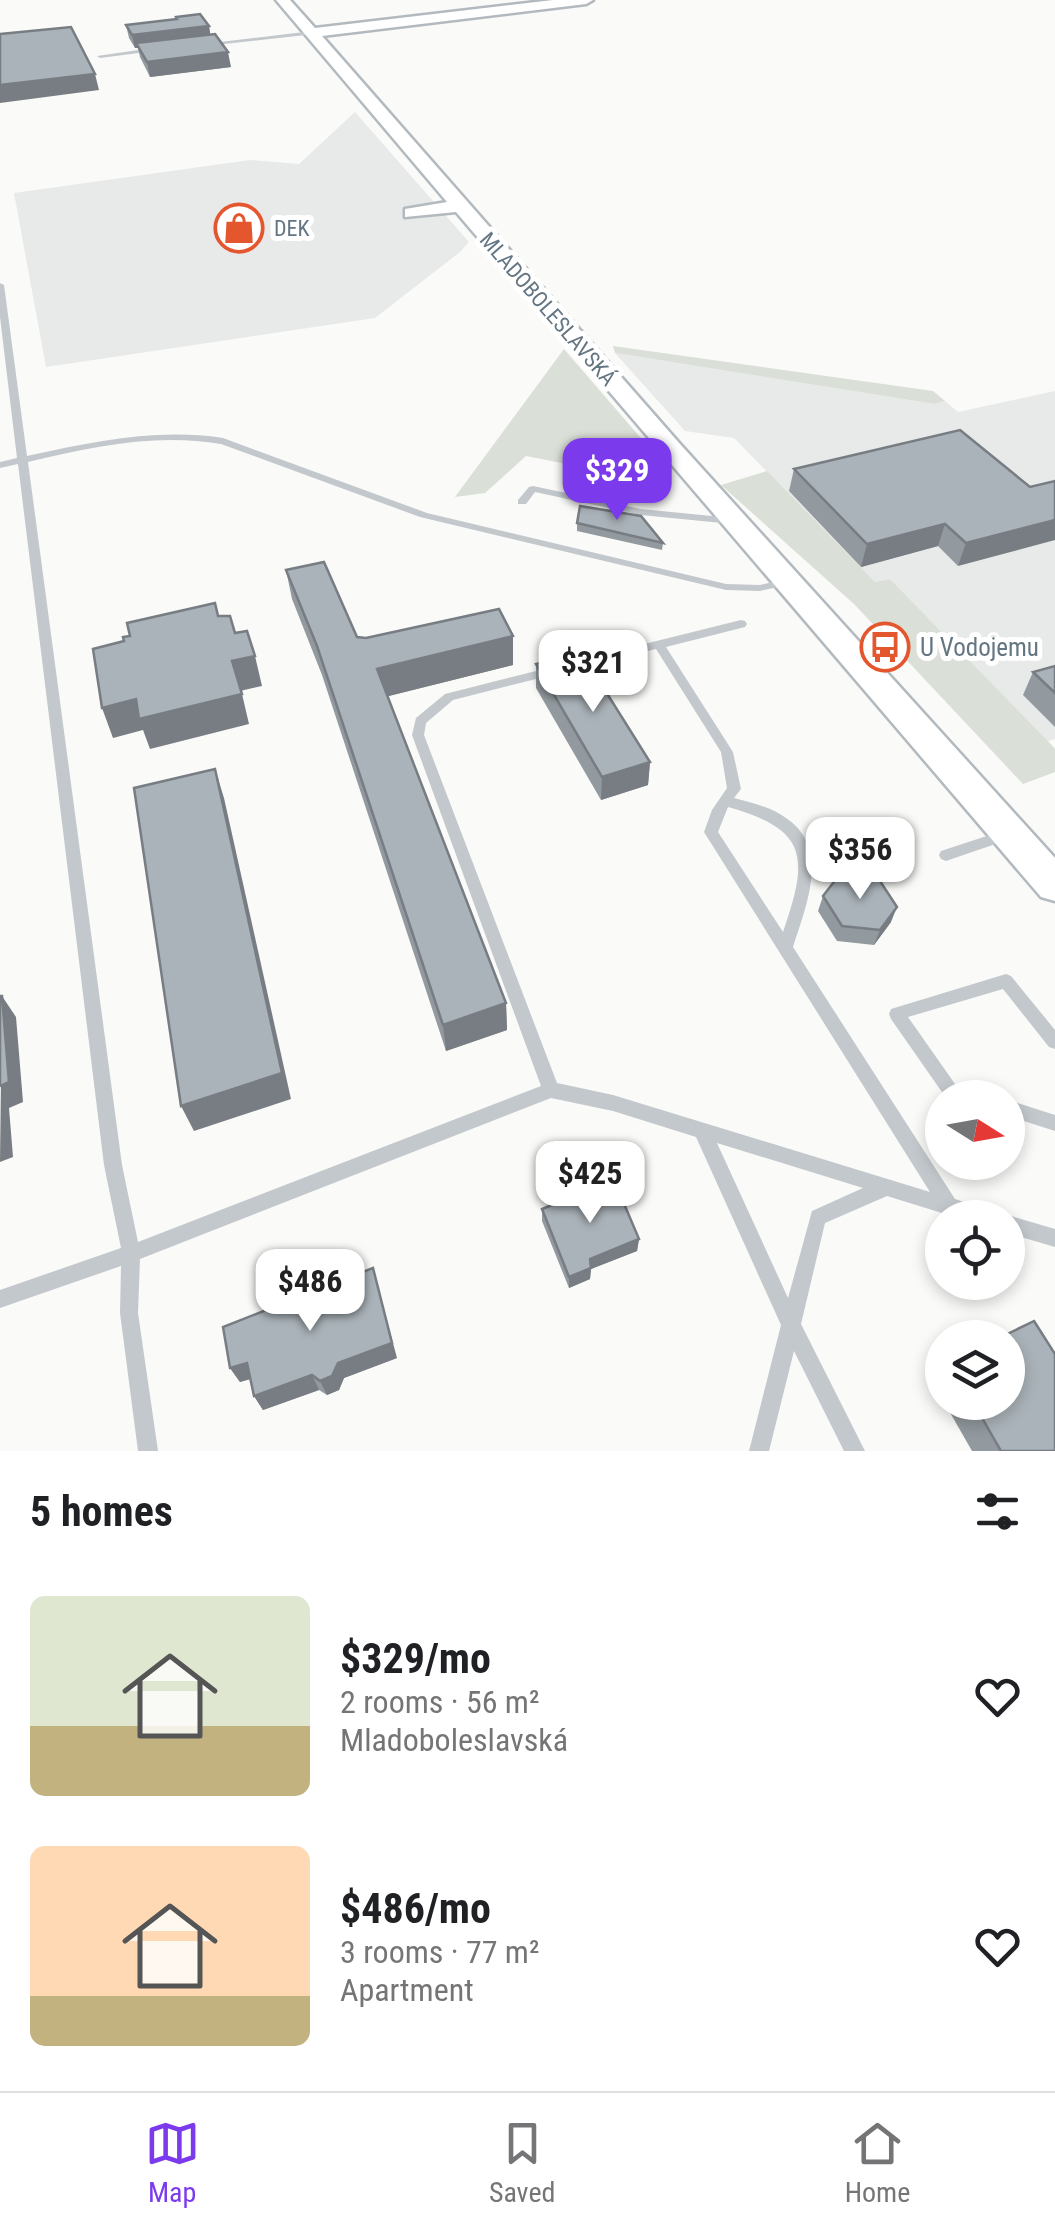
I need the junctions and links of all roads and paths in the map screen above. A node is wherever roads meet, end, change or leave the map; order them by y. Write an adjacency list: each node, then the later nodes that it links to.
1 (282, 0): 3 (main road, MLADOBOLESLAVSKÁ)
2 (586, 0): 3 (main road)
3 (313, 34): 4 (lane); 9 (main road, MLADOBOLESLAVSKÁ)
4 (251, 38): 5 (lane); 6 (lane)
5 (194, 45)
6 (258, 48)
7 (157, 49): 8 (lane)
8 (100, 56)
9 (460, 206): 10 (main road); 15 (main road, MLADOBOLESLAVSKÁ)
10 (412, 213)
11 (0, 290): 12 (lane)
12 (24, 460): 13 (lane); 16 (lane); 35 (lane)
13 (0, 465)
14 (522, 502): 15 (lane)
15 (734, 521): 16 (main road, MLADOBOLESLAVSKÁ)
16 (789, 581): 20 (main road, MLADOBOLESLAVSKÁ)
17 (741, 624): 18 (lane)
18 (659, 645): 19 (lane); 26 (lane)
19 (725, 801): 23 (lane); 23 (lane)
20 (1010, 833): 21 (lane); 22 (main road, MLADOBOLESLAVSKÁ)
21 (946, 855)
22 (1055, 885)
23 (785, 948): 32 (lane)
24 (1055, 1042): 25 (lane)
25 (943, 1080)
26 (551, 1090): 29 (lane); 35 (lane)
27 (1025, 1113): 28 (lane)
28 (1055, 1123)
29 (702, 1130): 30 (lane); 37 (lane)
30 (888, 1186): 31 (lane); 37 (lane)
31 (932, 1200)
32 (945, 1200)
33 (1025, 1229): 34 (lane)
34 (1055, 1238)
35 (131, 1253): 36 (lane); 38 (lane)
36 (0, 1299)
37 (791, 1325): 39 (lane); 40 (lane)
38 (148, 1451)
39 (759, 1451)
40 (856, 1451)

